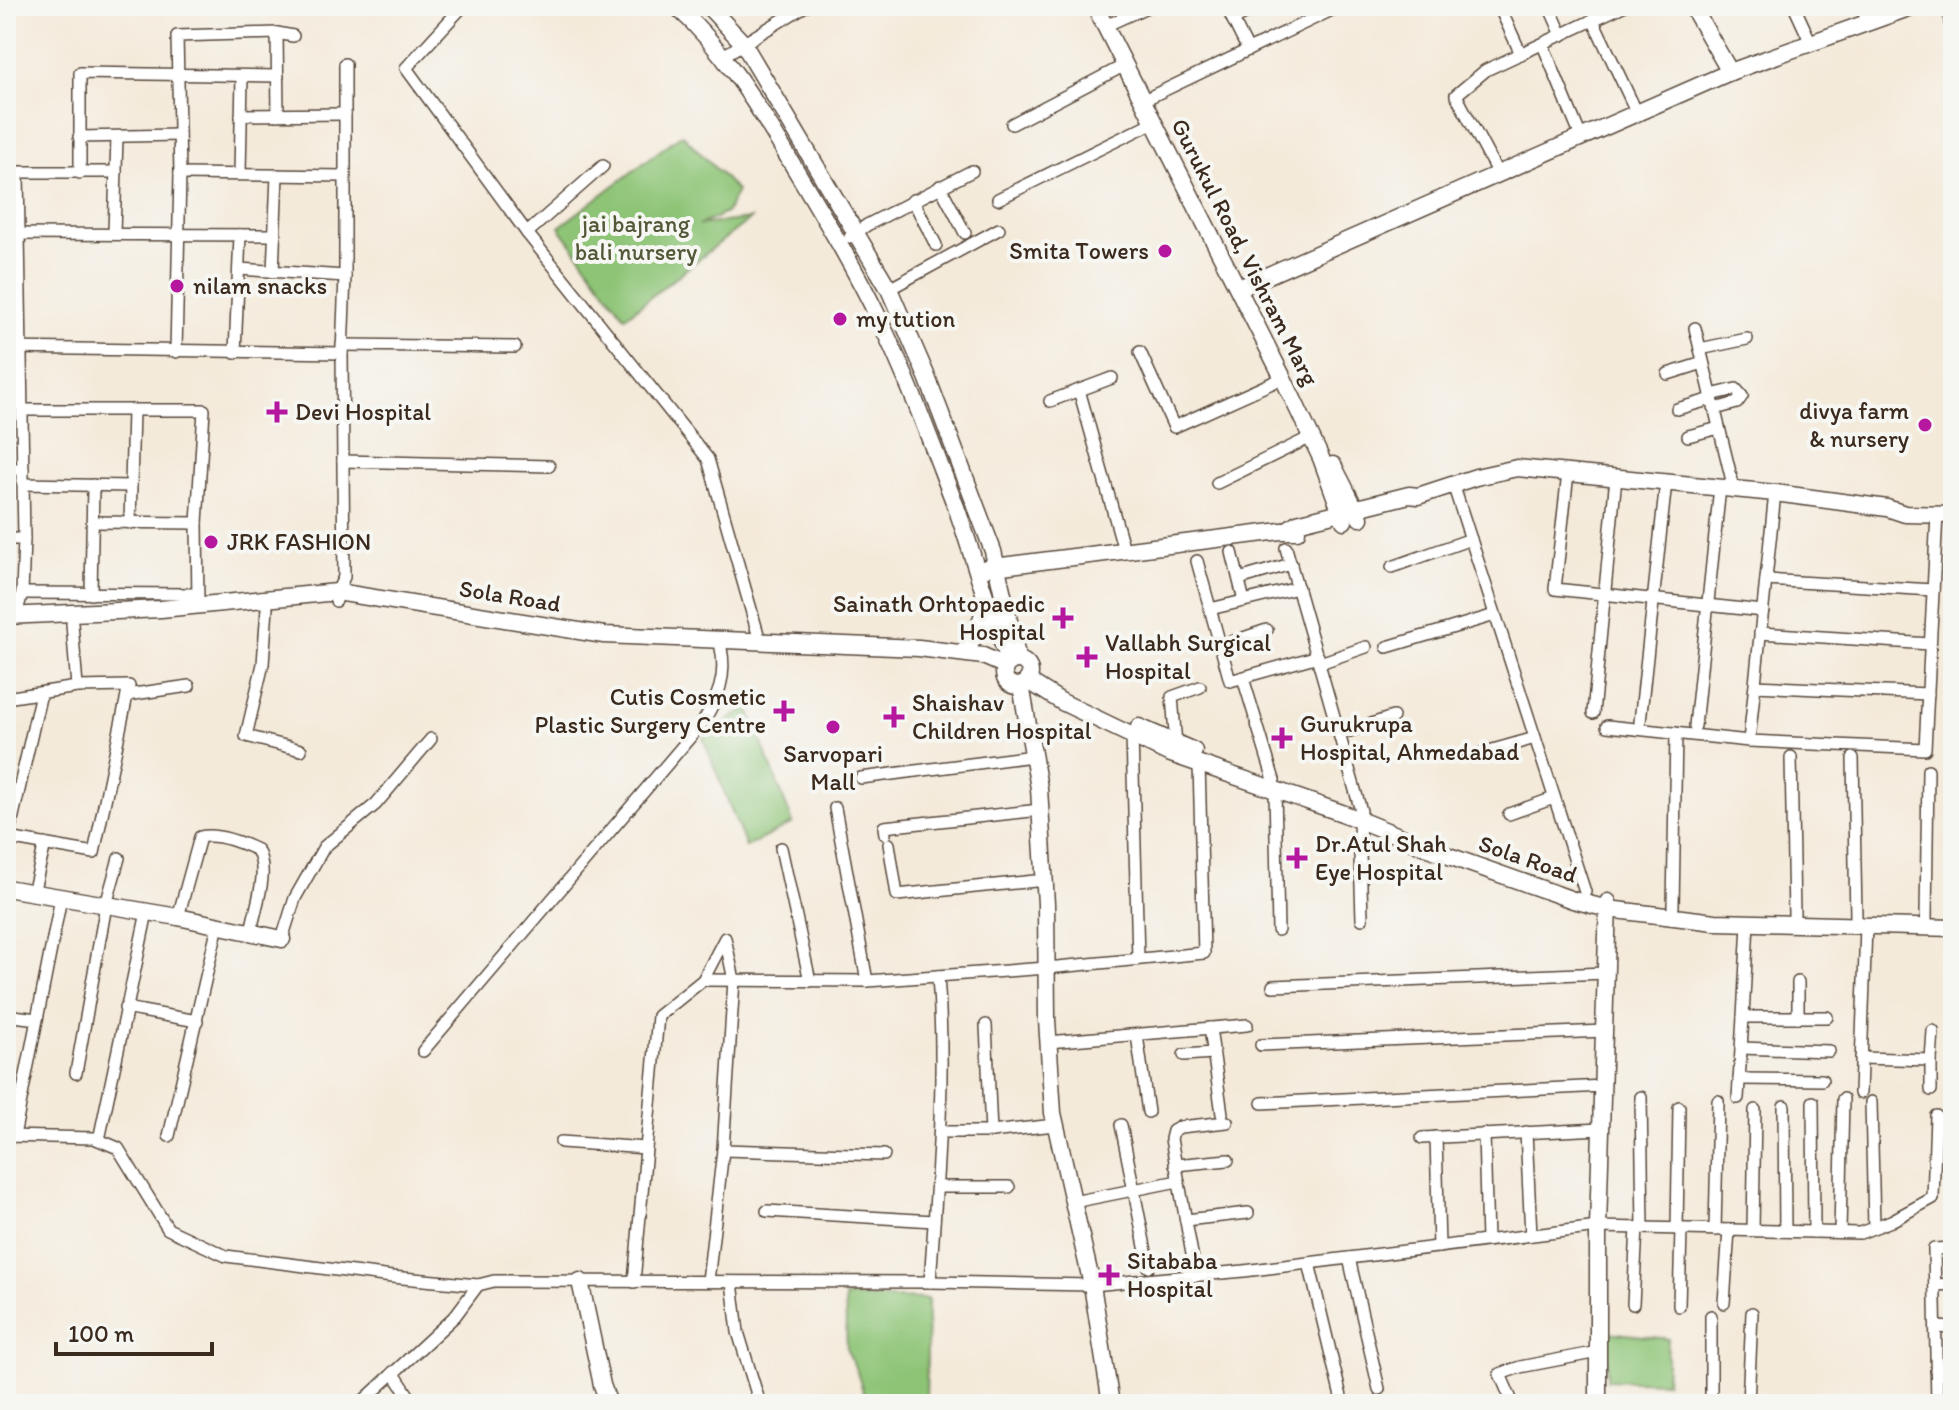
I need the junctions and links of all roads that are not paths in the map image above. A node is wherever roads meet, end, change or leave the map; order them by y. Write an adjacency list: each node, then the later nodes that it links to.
1 (463, 6): 65 (street)
2 (676, 6): 32 (street)
3 (708, 6): 27 (street)
4 (805, 6): 27 (street)
5 (1095, 6): 22 (street, Gurukul Road, Vishram Marg)
6 (1104, 6): 22 (street, Gurukul Road, Vishram Marg)
7 (1149, 6): 22 (street)
8 (1226, 6): 19 (street)
9 (1261, 6): 19 (street)
10 (1340, 6): 30 (street)
11 (1499, 6): 31 (street)
12 (1549, 6): 25 (street)
13 (1692, 6): 35 (street)
14 (1794, 6): 28 (street)
15 (1861, 6): 21 (street)
16 (1914, 6): 21 (street)
17 (1951, 6): 23 (street)
18 (1618, 7): 20 (street)
19 (1233, 20): 30 (street)
20 (1593, 20): 25 (street); 40 (street)
21 (1868, 22): 28 (street)
22 (1109, 24): 34 (street, Gurukul Road, Vishram Marg); 39 (street, Gurukul Road, Vishram Marg)
23 (1953, 25)
24 (277, 33): 26 (street); 36 (street); 37 (street)
25 (1562, 35): 29 (street)
26 (293, 36)
27 (743, 43): 32 (street); 69 (street)
28 (1811, 43): 35 (street)
29 (1543, 45): 31 (street); 49 (street)
30 (1248, 50): 39 (street)
31 (1521, 54): 57 (street)
32 (723, 56): 72 (street)
33 (345, 64): 41 (street)
34 (1125, 65): 44 (street, Gurukul Road, Vishram Marg); 45 (street)
35 (1730, 72): 40 (street)
36 (178, 75): 38 (street); 46 (street); 47 (street)
37 (278, 76): 38 (street); 43 (street)
38 (242, 77): 42 (street)
39 (1148, 98): 77 (street, Gurukul Road, Vishram Marg)
40 (1637, 113): 49 (street)
41 (345, 114): 43 (street); 59 (street)
42 (241, 115): 43 (street); 55 (street)
43 (278, 115)
44 (1154, 122): 61 (street); 77 (street, Gurukul Road, Vishram Marg)
45 (1012, 124)
46 (179, 135): 48 (street); 56 (street)
47 (79, 137): 48 (street); 54 (street)
48 (117, 137): 53 (street)
49 (1581, 137): 57 (street)
50 (603, 166): 65 (street)
51 (972, 171): 60 (street)
52 (12, 172): 54 (street); 67 (street)
53 (116, 172): 54 (street); 64 (street)
54 (80, 173)
55 (240, 173): 56 (street); 58 (street)
56 (180, 174): 68 (street)
57 (1498, 174): 77 (street)
58 (277, 175): 59 (street); 71 (street)
59 (345, 176): 76 (street)
60 (940, 186): 62 (street); 66 (street)
61 (998, 199)
62 (913, 200): 69 (street); 73 (street)
63 (999, 229): 78 (street)
64 (114, 233): 67 (street); 68 (street)
65 (527, 233): 155 (street)
66 (965, 233)
67 (12, 234): 83 (street)
68 (178, 234): 70 (street); 86 (street)
69 (856, 234): 72 (street); 78 (street)
70 (240, 235): 71 (street); 74 (street)
71 (275, 235): 75 (street)
72 (839, 244): 133 (street)
73 (936, 245)
74 (239, 269): 75 (street); 88 (street)
75 (273, 272): 76 (street)
76 (345, 276): 84 (street)
77 (1242, 286): 92 (street, Gurukul Road, Vishram Marg); 119 (street, Gurukul Road, Vishram Marg)
78 (889, 289): 131 (street)
79 (1695, 328): 85 (street)
80 (1747, 339): 85 (street)
81 (515, 347): 84 (street)
82 (6, 348): 83 (street)
83 (22, 349): 86 (street); 97 (street)
84 (342, 349): 88 (street); 102 (street)
85 (1700, 349): 89 (street)
86 (176, 352): 88 (street)
87 (1140, 352): 92 (street)
88 (235, 353)
89 (1703, 363): 90 (street); 95 (street)
90 (1668, 374)
91 (1112, 378): 93 (street)
92 (1283, 378): 101 (street, Gurukul Road, Vishram Marg)
93 (1079, 390): 94 (street); 127 (street)
94 (1050, 401)
95 (1713, 401): 96 (street); 99 (street)
96 (1677, 409)
97 (23, 410): 98 (street); 105 (street)
98 (133, 411): 113 (street); 122 (street)
99 (1719, 428): 100 (street); 114 (street)
100 (1688, 436)
101 (1311, 437): 109 (street); 119 (street, Gurukul Road, Vishram Marg)
102 (343, 461): 103 (street); 141 (street)
103 (549, 466)
104 (6, 469): 105 (street)
105 (23, 469): 110 (street)
106 (1568, 473): 107 (street); 111 (street); 140 (street)
107 (1616, 477): 108 (street); 140 (street)
108 (1666, 482): 114 (street); 144 (street)
109 (1217, 483)
110 (23, 484): 112 (street); 124 (street)
111 (1453, 484): 119 (street); 125 (street)
112 (93, 485): 113 (street); 120 (street)
113 (130, 486): 121 (street)
114 (1727, 488): 115 (street); 146 (street)
115 (1775, 493): 117 (street); 135 (street)
116 (1953, 504): 117 (street)
117 (1887, 508): 118 (street)
118 (1945, 515): 137 (street)
119 (1350, 516): 127 (street)
120 (93, 522): 121 (street); 139 (street)
121 (130, 523): 122 (street)
122 (197, 523): 142 (street)
123 (6, 539): 124 (street)
124 (24, 539): 138 (street)
125 (1471, 539): 132 (street); 150 (street)
126 (1286, 548): 130 (street)
127 (1124, 550): 131 (street)
128 (1232, 552): 134 (street)
129 (1197, 561): 148 (street)
130 (1291, 564): 134 (street); 136 (street)
131 (996, 565): 133 (street); 163 (street)
132 (1392, 567)
133 (977, 570): 145 (street)
134 (1239, 579): 143 (street)
135 (1766, 580): 137 (street); 149 (street)
136 (1298, 588): 143 (street); 162 (street)
137 (1933, 590): 156 (street)
138 (22, 593): 139 (street); 151 (street)
139 (91, 594): 142 (street)
140 (1607, 595): 144 (street); 173 (street)
141 (337, 596): 142 (street, Sola Road); 147 (street, Sola Road); 155 (street, Sola Road); 160 (street, Sola Road)
142 (195, 600): 151 (street, Sola Road)
143 (1244, 601): 148 (street)
144 (1654, 601): 146 (street); 175 (street)
145 (986, 603): 161 (street); 163 (street)
146 (1708, 606): 149 (street); 177 (street)
147 (267, 608): 152 (street, Sola Road); 185 (street)
148 (1210, 609): 157 (street)
149 (1763, 611): 154 (street)
150 (1495, 615): 159 (street); 181 (street)
151 (9, 619): 152 (street, Sola Road)
152 (72, 623): 167 (street)
153 (1267, 630): 157 (street)
154 (1760, 633): 156 (street); 166 (street)
155 (760, 641): 161 (street, Sola Road)
156 (1930, 644): 170 (street)
157 (1220, 646): 164 (street)
158 (1366, 647): 162 (street)
159 (1387, 647)
160 (721, 648): 163 (street, Sola Road); 249 (street)
161 (963, 653): 163 (street, Sola Road)
162 (1319, 659): 164 (street); 179 (street)
163 (1017, 671): 180 (street, Sola Road); 184 (street, Sola Road); 186 (street)
164 (1243, 678): 193 (street)
165 (189, 686): 171 (street)
166 (1755, 686): 170 (street); 183 (street)
167 (77, 687): 169 (street); 171 (street)
168 (1200, 687): 184 (street)
169 (41, 693): 172 (street); 199 (street)
170 (1928, 694): 183 (street)
171 (127, 695): 199 (street)
172 (6, 698)
173 (1593, 713)
174 (1393, 717): 179 (street)
175 (1640, 722)
176 (1607, 726): 178 (street)
177 (1695, 726)
178 (1676, 733): 183 (street); 209 (street)
179 (1340, 734): 198 (street)
180 (1132, 735): 190 (street, Sola Road); 223 (street)
181 (1535, 738): 187 (street); 194 (street)
182 (431, 739): 222 (street)
183 (1749, 741)
184 (1176, 744): 193 (street, Sola Road)
185 (301, 750)
186 (1033, 756): 192 (street); 196 (street)
187 (1468, 757)
188 (1791, 757): 211 (street)
189 (1853, 758): 216 (street)
190 (1199, 764): 193 (street, Sola Road); 223 (street)
191 (1928, 770): 215 (street)
192 (861, 778)
193 (1275, 785): 198 (street, Sola Road); 220 (street)
194 (1554, 798): 197 (street); 204 (street)
195 (835, 808): 230 (street)
196 (1040, 810): 202 (street); 202 (street)
197 (1509, 814)
198 (1360, 816): 204 (street, Sola Road); 207 (street, Sola Road); 214 (street)
199 (45, 844): 205 (street)
200 (781, 848): 229 (street)
201 (119, 858): 208 (street)
202 (1045, 880): 224 (street)
203 (6, 888): 205 (street)
204 (1585, 892): 207 (street, Sola Road)
205 (33, 893): 206 (street)
206 (61, 898): 208 (street); 238 (street)
207 (1608, 903): 209 (street, Sola Road); 217 (street, Sola Road); 225 (street)
208 (106, 905): 210 (street); 255 (street)
209 (1673, 907): 211 (street, Sola Road)
210 (147, 912): 212 (street); 233 (street)
211 (1794, 915): 216 (street, Sola Road)
212 (178, 917): 218 (street); 221 (street)
213 (1953, 918): 215 (street, Sola Road)
214 (1362, 919)
215 (1926, 919): 216 (street, Sola Road)
216 (1861, 922): 217 (street, Sola Road); 219 (street, Sola Road); 253 (street)
217 (1748, 923): 235 (street)
218 (218, 925): 221 (street); 239 (street)
219 (1953, 928)
220 (1278, 930)
221 (251, 932): 222 (street)
222 (282, 939)
223 (1138, 959): 224 (street)
224 (1047, 968): 226 (street); 246 (street)
225 (1606, 973): 232 (street); 243 (street)
226 (938, 976): 230 (street); 276 (street)
227 (703, 980): 228 (street); 228 (street); 286 (street)
228 (734, 980): 229 (street); 287 (street)
229 (810, 981): 230 (street)
230 (867, 981)
231 (1798, 982): 236 (street)
232 (1273, 986)
233 (125, 1008): 239 (street); 284 (street)
234 (6, 1015): 238 (street)
235 (1743, 1017): 236 (street); 248 (street)
236 (1798, 1017): 237 (street)
237 (1827, 1017)
238 (37, 1019): 280 (street)
239 (197, 1021): 281 (street)
240 (986, 1025): 277 (street)
241 (1247, 1025): 242 (street)
242 (1210, 1028): 245 (street); 251 (street)
243 (1604, 1031): 247 (street); 258 (street)
244 (1933, 1031): 254 (street)
245 (1137, 1035): 246 (street); 271 (street)
246 (1048, 1042): 273 (street)
247 (1261, 1045)
248 (1741, 1048): 250 (street); 256 (street)
249 (423, 1051)
250 (1829, 1051)
251 (1213, 1053): 252 (street); 290 (street)
252 (1184, 1055)
253 (1861, 1058): 254 (street); 260 (street)
254 (1931, 1060): 259 (street)
255 (76, 1073)
256 (1739, 1079): 257 (street); 262 (street)
257 (1822, 1080)
258 (1603, 1086): 267 (street); 275 (street)
259 (1931, 1090)
260 (1860, 1093)
261 (1641, 1097): 302 (street)
262 (1738, 1098)
263 (1843, 1099): 309 (street)
264 (1718, 1101): 304 (street)
265 (1813, 1102): 308 (street)
266 (1871, 1102): 301 (street)
267 (1262, 1103)
268 (1784, 1106): 307 (street)
269 (1679, 1107): 303 (street)
270 (1755, 1110): 306 (street)
271 (1148, 1112)
272 (1936, 1116): 301 (street)
273 (1055, 1125): 277 (street); 295 (street)
274 (1121, 1125): 294 (street)
275 (1601, 1129): 278 (street); 300 (street)
276 (941, 1132): 277 (street); 292 (street)
277 (991, 1132)
278 (1526, 1132): 279 (street); 310 (street)
279 (1484, 1134): 282 (street); 311 (street)
280 (10, 1136): 284 (street)
281 (169, 1136)
282 (1436, 1137): 283 (street); 312 (street)
283 (1422, 1138)
284 (99, 1140): 324 (street)
285 (561, 1142): 286 (street)
286 (646, 1148): 320 (street)
287 (723, 1150): 288 (street); 319 (street)
288 (884, 1155)
289 (1228, 1160): 290 (street)
290 (1175, 1165): 291 (street)
291 (1178, 1181): 294 (street); 298 (street)
292 (937, 1187): 293 (street); 299 (street)
293 (1009, 1187)
294 (1134, 1190): 295 (street); 316 (street)
295 (1073, 1202): 325 (street)
296 (767, 1211): 299 (street)
297 (1248, 1213): 298 (street)
298 (1186, 1220): 317 (street)
299 (934, 1221): 322 (street)
300 (1598, 1227): 302 (street); 310 (street); 334 (street)
301 (1874, 1227): 309 (street)
302 (1640, 1228): 303 (street); 328 (street)
303 (1679, 1229): 304 (street); 329 (street)
304 (1715, 1230): 305 (street)
305 (1729, 1230): 306 (street); 327 (street)
306 (1753, 1230): 307 (street)
307 (1785, 1231): 308 (street)
308 (1814, 1232): 309 (street)
309 (1840, 1232)
310 (1531, 1235): 311 (street)
311 (1487, 1241): 312 (street)
312 (1439, 1247): 314 (street)
313 (1953, 1248): 326 (street)
314 (1349, 1258): 315 (street); 338 (street)
315 (1309, 1263): 317 (street); 339 (street)
316 (1149, 1267)
317 (1196, 1276): 325 (street)
318 (580, 1281): 320 (street); 324 (street); 342 (street)
319 (708, 1281): 320 (street); 321 (street)
320 (634, 1282)
321 (732, 1282): 322 (street); 343 (street)
322 (930, 1282): 325 (street)
323 (1953, 1284): 326 (street)
324 (478, 1285): 337 (street)
325 (1092, 1285): 344 (street)
326 (1935, 1285): 332 (street)
327 (1724, 1303)
328 (1633, 1304)
329 (1679, 1306)
330 (1752, 1313): 348 (street)
331 (1711, 1316): 347 (street)
332 (1936, 1327): 333 (street); 335 (street)
333 (1953, 1328)
334 (1598, 1352): 345 (street); 346 (street)
335 (1936, 1370): 336 (street); 349 (street)
336 (1953, 1370)
337 (393, 1372): 340 (street); 341 (street)
338 (1379, 1389)
339 (1342, 1401)
340 (360, 1404)
341 (414, 1404)
342 (609, 1404)
343 (760, 1404)
344 (1111, 1404)
345 (1513, 1404)
346 (1598, 1404)
347 (1711, 1404)
348 (1748, 1404)
349 (1937, 1404)

